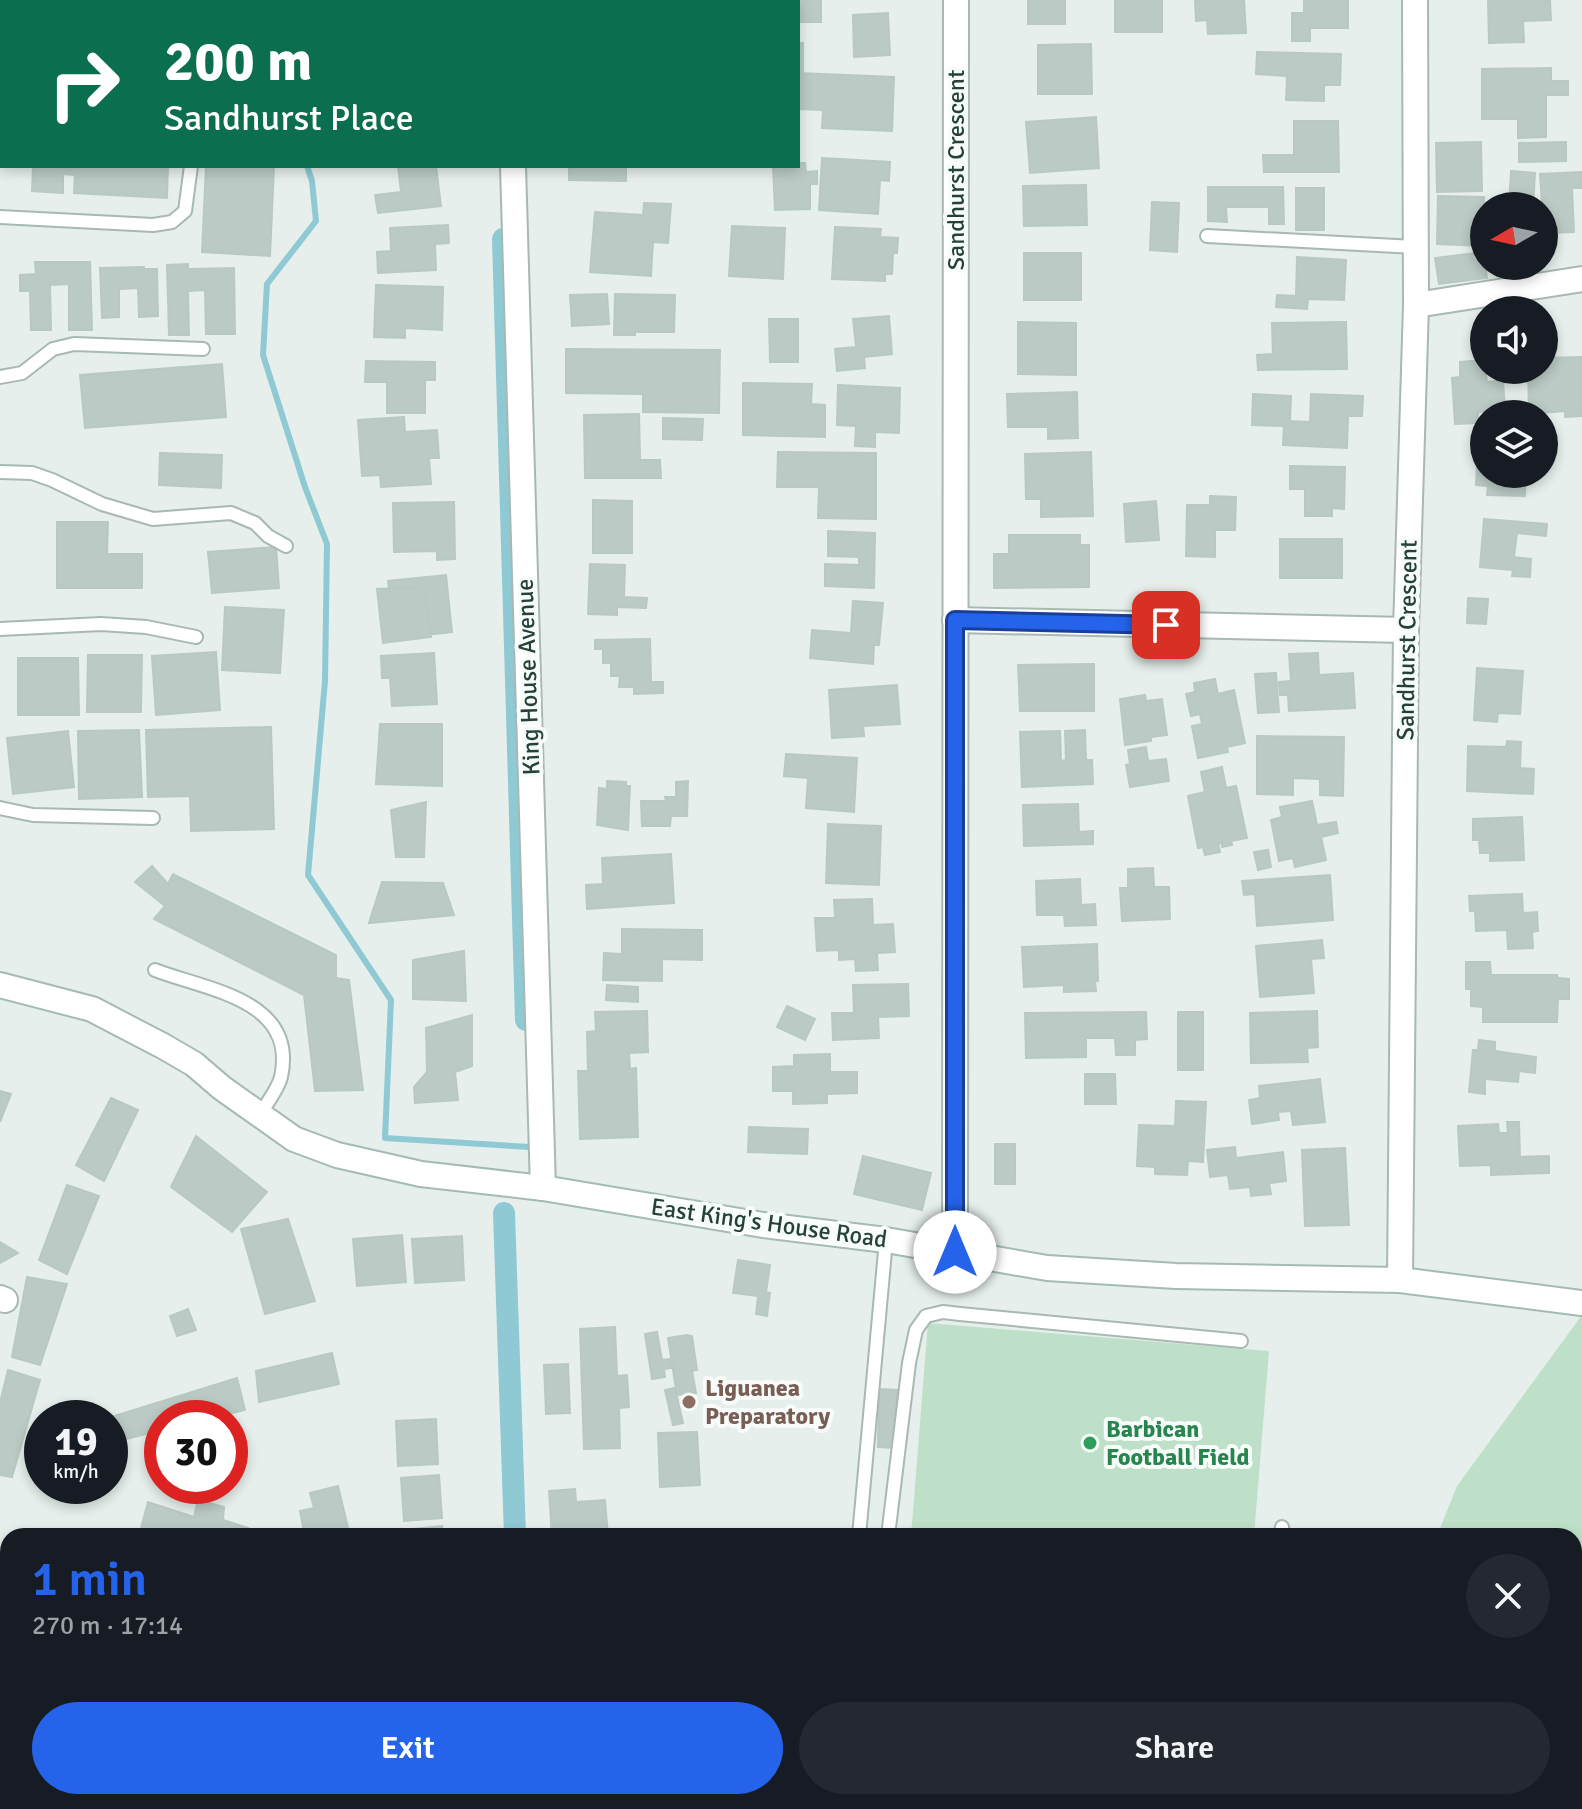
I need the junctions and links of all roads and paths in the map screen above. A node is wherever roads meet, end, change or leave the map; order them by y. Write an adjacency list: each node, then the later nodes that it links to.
1 (956, 0): 14 (street, Sandhurst Crescent)
2 (1415, 0): 7 (street, Sandhurst Crescent)
3 (191, 168): 5 (lane)
4 (513, 168): 23 (street, King House Avenue)
5 (0, 217)
6 (1207, 236): 7 (lane)
7 (1415, 247): 9 (street, Sandhurst Crescent)
8 (1582, 279): 9 (street)
9 (1416, 305): 16 (street, Sandhurst Crescent)
10 (203, 349): 11 (lane)
11 (0, 377)
12 (0, 472): 13 (lane)
13 (286, 546)
14 (955, 620): 16 (street); 25 (street, Sandhurst Crescent)
15 (0, 629): 17 (lane)
16 (1406, 630): 26 (street, Sandhurst Crescent)
17 (196, 637)
18 (0, 808): 19 (lane)
19 (153, 818)
20 (155, 970): 22 (lane)
21 (0, 985): 22 (street, East King's House Road)
22 (260, 1114): 23 (street, East King's House Road)
23 (543, 1188): 24 (street, East King's House Road)
24 (886, 1240): 25 (street, East King's House Road); 29 (lane)
25 (955, 1252): 26 (street, East King's House Road)
26 (1400, 1280): 27 (street, East King's House Road)
27 (1582, 1303)
28 (1241, 1341): 30 (lane)
29 (860, 1528)
30 (889, 1528)

